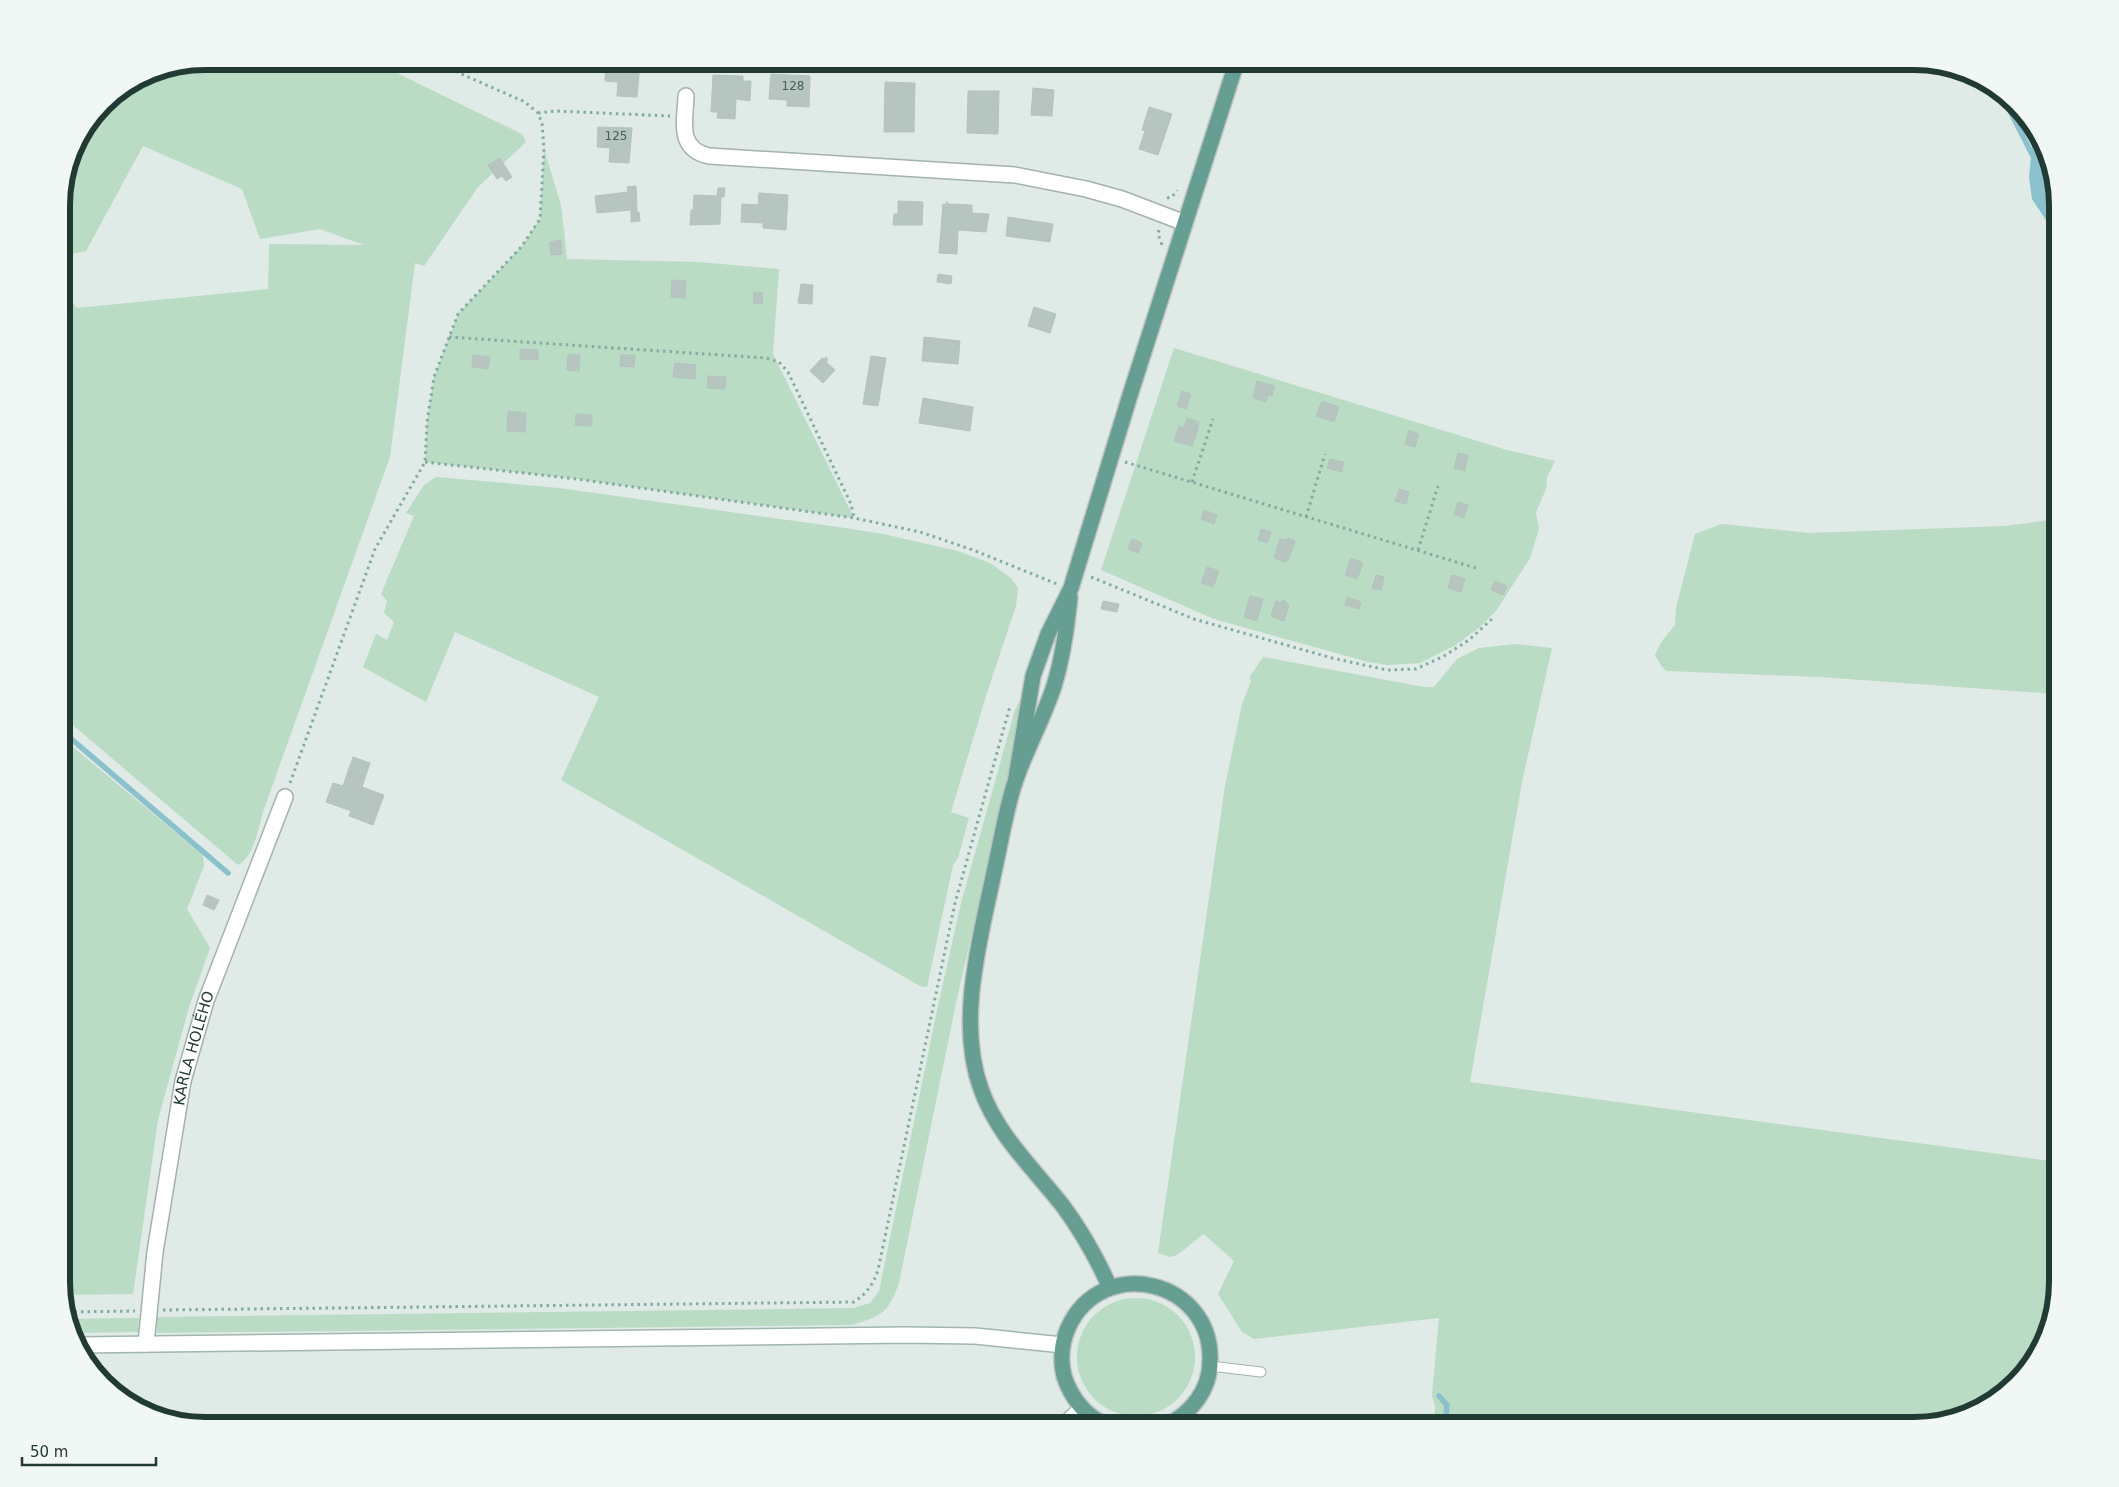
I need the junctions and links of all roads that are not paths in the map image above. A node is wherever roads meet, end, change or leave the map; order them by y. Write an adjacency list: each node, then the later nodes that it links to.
1 (1233, 70): 3 (main road)
2 (686, 96): 3 (street)
3 (1185, 223): 4 (main road)
4 (1064, 586): 5 (main road); 5 (main road)
5 (1015, 783): 7 (main road)
6 (285, 797): 8 (street, KARLA HOLÉHO)
7 (1110, 1288): 10 (main road); 11 (main road)
8 (146, 1344): 9 (street); 10 (street)
9 (85, 1345)
10 (1063, 1345): 13 (main road)
11 (1210, 1366): 12 (lane); 16 (main road)
12 (1261, 1372)
13 (1082, 1408): 14 (street); 15 (main road)
14 (1072, 1417)
15 (1092, 1417)
16 (1180, 1417)

